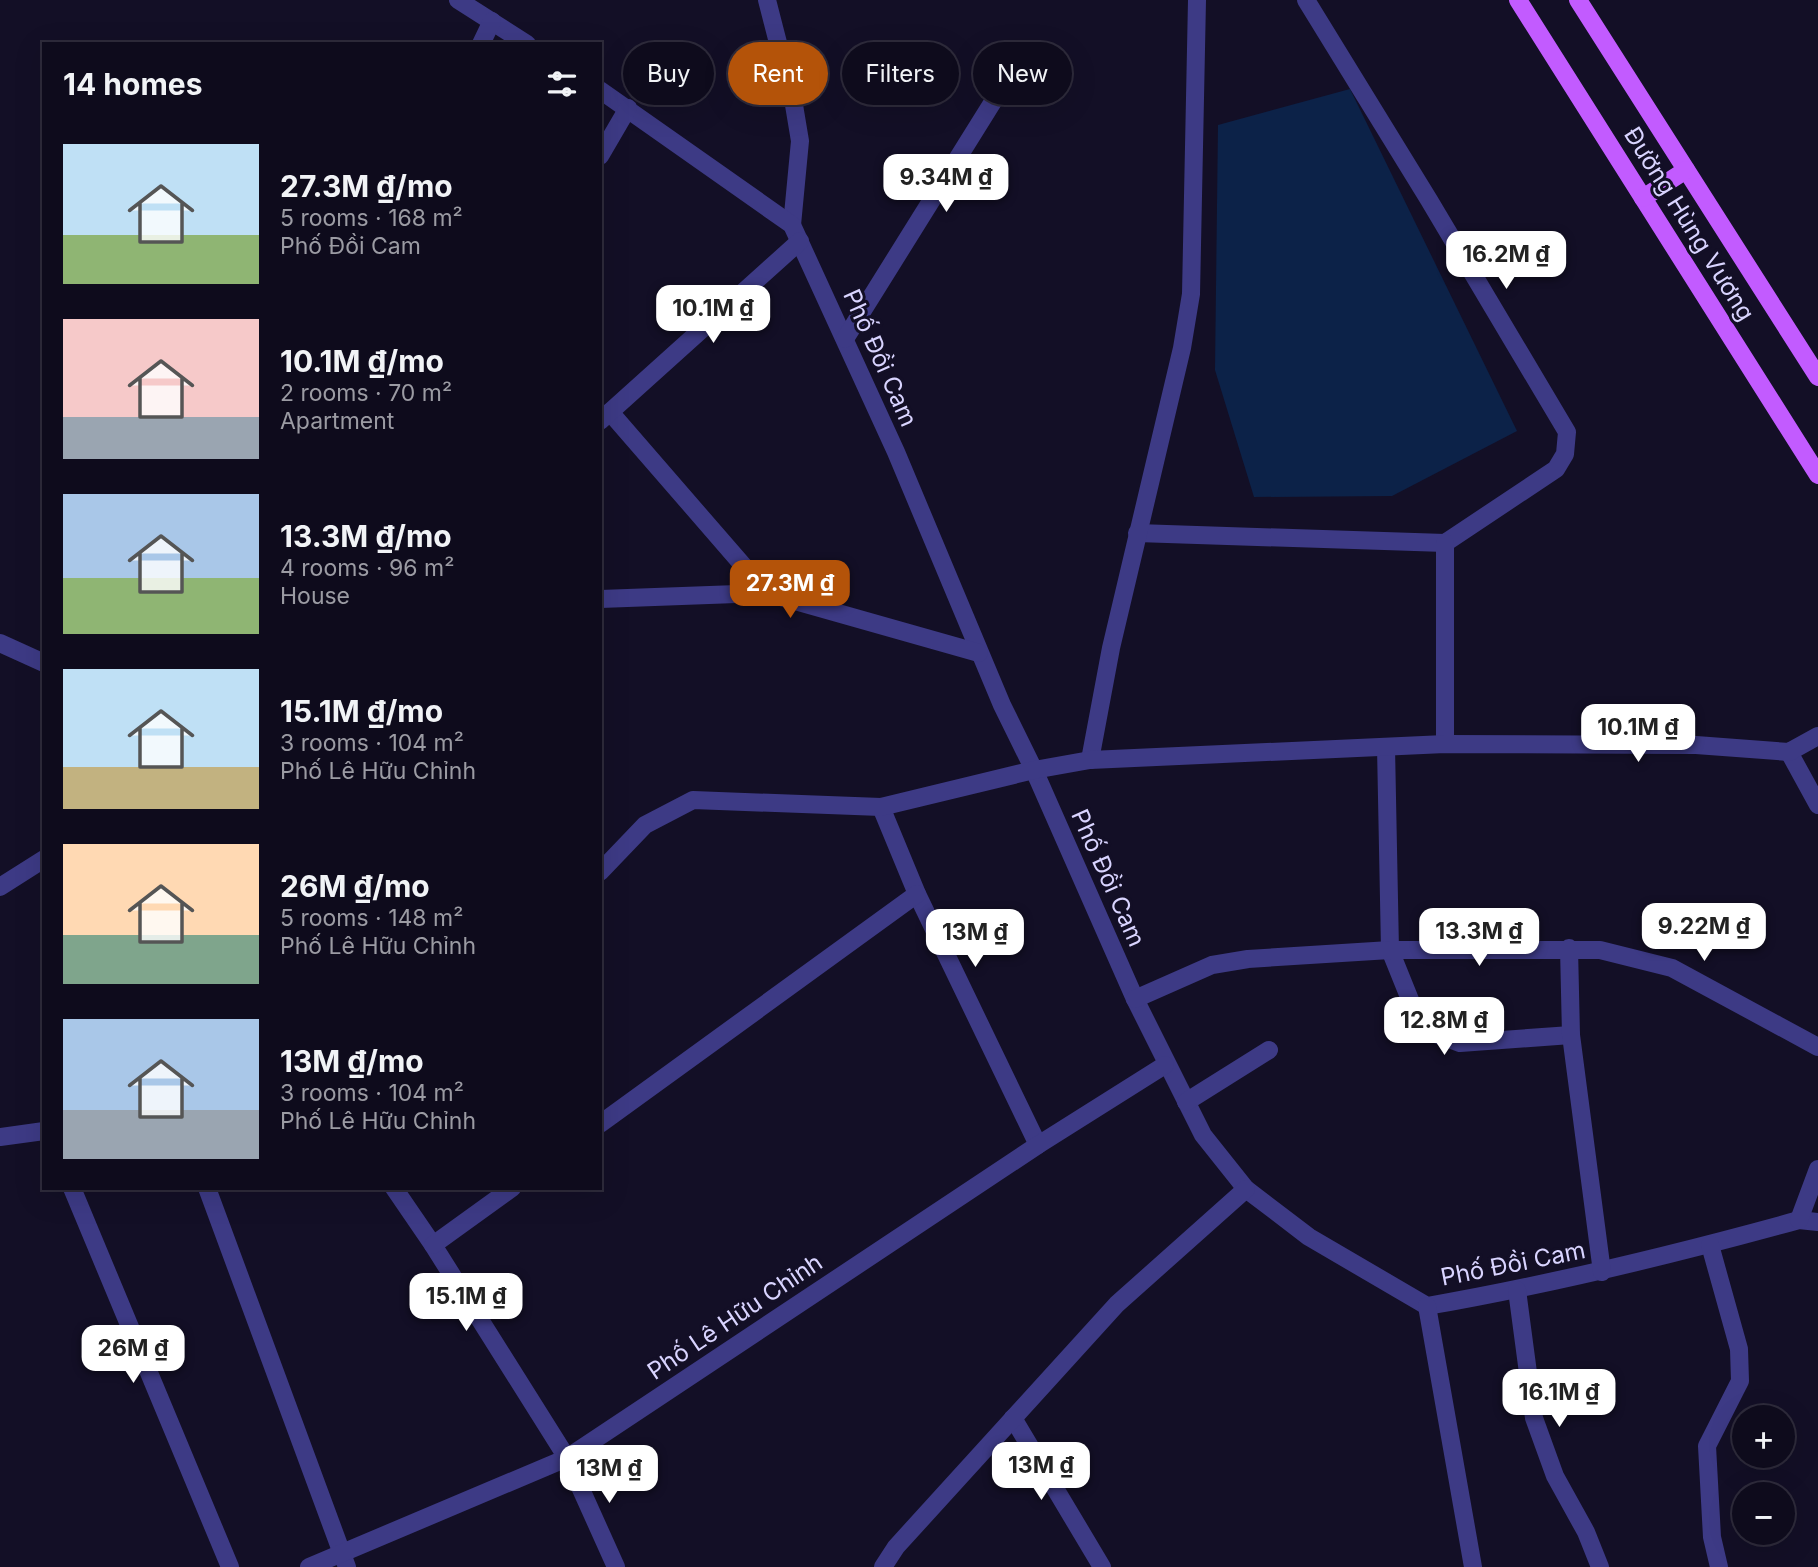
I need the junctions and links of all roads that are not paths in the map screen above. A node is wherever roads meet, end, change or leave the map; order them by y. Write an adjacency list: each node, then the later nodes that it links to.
1 (458, 0): 7 (street)
2 (767, 0): 16 (street)
3 (1197, 0): 21 (street)
4 (1306, 0): 22 (street)
5 (1518, 0): 15 (main road, Đường Hùng Vương)
6 (1578, 0): 14 (main road, Đường Hùng Vương)
7 (492, 22): 8 (street); 9 (street)
8 (482, 42)
9 (524, 42)
10 (602, 91): 12 (street, Phố Đồi Cam)
11 (991, 105): 17 (street)
12 (628, 108): 13 (street); 16 (street, Phố Đồi Cam)
13 (602, 153)
14 (1686, 170): 15 (main road); 18 (main road, Đường Hùng Vương)
15 (1643, 198): 20 (main road, Đường Hùng Vương)
16 (796, 233): 17 (street, Phố Đồi Cam); 19 (street)
17 (845, 339): 26 (street, Phố Đồi Cam)
18 (1818, 377)
19 (605, 417): 23 (street)
20 (1818, 475)
21 (1137, 533): 22 (street); 32 (street)
22 (1446, 543): 29 (street)
23 (766, 593): 24 (street); 26 (street)
24 (602, 599)
25 (0, 643): 27 (street)
26 (979, 653): 33 (street, Phố Đồi Cam)
27 (42, 662)
28 (1818, 736): 31 (street)
29 (1445, 744): 30 (street); 31 (street)
30 (1386, 747): 32 (street); 41 (street)
31 (1789, 752): 34 (street)
32 (1090, 760): 33 (street)
33 (1034, 770): 35 (street); 42 (street, Phố Đồi Cam)
34 (1818, 804)
35 (881, 807): 37 (street); 39 (street)
36 (42, 860): 38 (street)
37 (602, 870)
38 (0, 887)
39 (917, 894): 48 (street); 51 (street)
40 (1569, 948): 41 (street); 43 (street); 44 (street)
41 (1390, 950): 42 (street); 43 (street)
42 (1135, 999): 46 (street, Phố Đồi Cam)
43 (1571, 1035): 62 (street)
44 (1818, 1047)
45 (1269, 1050): 47 (street)
46 (1165, 1065): 47 (street, Phố Đồi Cam); 51 (street, Phố Lê Hữu Chỉnh)
47 (1185, 1102): 53 (street, Phố Đồi Cam)
48 (602, 1123)
49 (42, 1131): 50 (street)
50 (0, 1137)
51 (1038, 1145): 66 (street, Phố Lê Hữu Chỉnh)
52 (1818, 1169): 58 (street)
53 (1246, 1189): 64 (street, Phố Đồi Cam); 65 (street)
54 (73, 1190): 68 (street)
55 (208, 1190): 67 (street)
56 (395, 1190): 60 (street)
57 (509, 1190): 60 (street)
58 (1799, 1220): 59 (street, Phố Đồi Cam); 61 (street, Phố Đồi Cam)
59 (1818, 1222)
60 (433, 1245): 66 (street)
61 (1710, 1245): 62 (street, Phố Đồi Cam); 75 (street)
62 (1602, 1272): 63 (street, Phố Đồi Cam)
63 (1517, 1290): 64 (street, Phố Đồi Cam); 74 (street)
64 (1427, 1306): 73 (street)
65 (1013, 1418): 71 (street); 72 (street)
66 (568, 1458): 67 (street, Phố Lê Hữu Chỉnh); 70 (street)
67 (345, 1560): 69 (street, Phố Lê Hữu Chỉnh)
68 (230, 1567)
69 (309, 1567)
70 (616, 1567)
71 (883, 1567)
72 (1102, 1567)
73 (1473, 1567)
74 (1600, 1567)
75 (1719, 1567)

